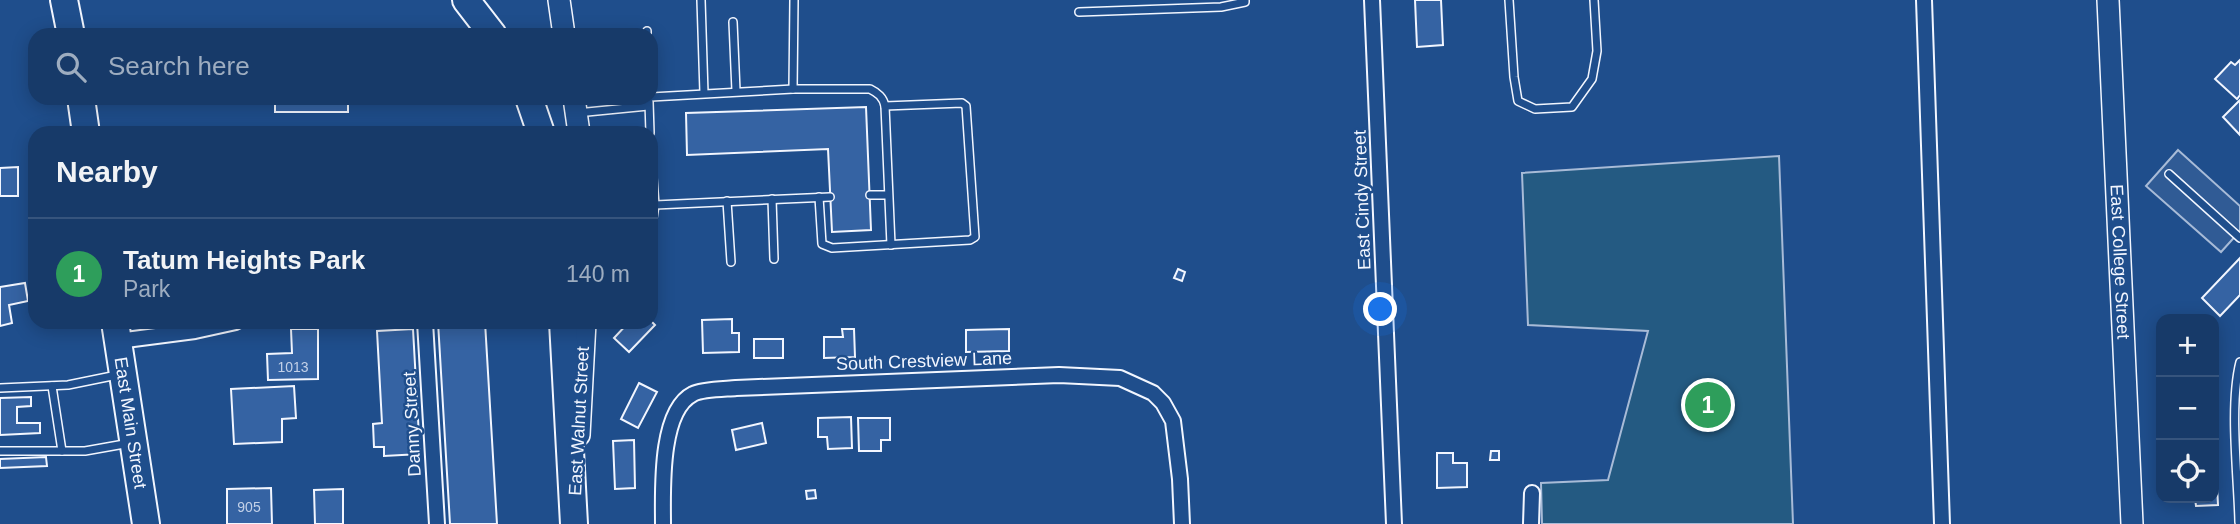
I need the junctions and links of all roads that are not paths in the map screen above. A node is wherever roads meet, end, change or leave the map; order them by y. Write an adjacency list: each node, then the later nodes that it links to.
1 (64, 0): 14 (highway)
2 (466, 0): 15 (highway)
3 (559, 0): 16 (street)
4 (701, 0): 19 (lane)
5 (794, 0): 17 (lane)
6 (1245, 0): 12 (lane)
7 (1372, 0): 61 (street, East Cindy Street)
8 (1509, 0): 9 (lane)
9 (1594, 0)
10 (1924, 0): 63 (street)
11 (2108, 0): 64 (street, East College Street)
12 (1079, 12)
13 (733, 22): 18 (lane)
14 (70, 28)
15 (488, 28)
16 (563, 28)
17 (793, 89): 18 (lane); 25 (lane)
18 (736, 91): 19 (lane)
19 (704, 93): 20 (lane)
20 (658, 100)
21 (82, 105): 27 (highway)
22 (531, 105): 28 (highway)
23 (629, 105): 26 (lane)
24 (650, 105): 29 (lane)
25 (885, 106): 32 (lane); 39 (lane)
26 (576, 115)
27 (85, 126)
28 (539, 126)
29 (650, 126)
30 (2169, 174): 38 (lane)
31 (870, 195): 32 (lane)
32 (888, 195): 39 (lane)
33 (819, 197): 34 (lane); 35 (lane); 39 (lane)
34 (830, 197)
35 (772, 199): 36 (lane); 40 (lane)
36 (727, 201): 37 (lane); 41 (lane)
37 (658, 205)
38 (2240, 239)
39 (891, 245)
40 (775, 259)
41 (731, 262)
42 (204, 329): 46 (street)
43 (425, 329): 58 (street, Danny Street)
44 (563, 329): 55 (highway, East Walnut Street)
45 (585, 329): 55 (street, East Walnut Street)
46 (117, 332): 48 (highway, East Main Street)
47 (2240, 362): 56 (lane)
48 (123, 374): 49 (lane); 51 (highway, East Main Street)
49 (52, 386): 50 (lane); 52 (lane)
50 (0, 388)
51 (134, 442): 52 (lane); 57 (highway, East Main Street)
52 (62, 450): 53 (lane)
53 (0, 451)
54 (1532, 494): 62 (street)
55 (574, 522)
56 (2240, 522): 65 (lane)
57 (146, 524)
58 (437, 524)
59 (663, 524): 60 (street, South Crestview Lane)
60 (1182, 524)
61 (1394, 524)
62 (1531, 524)
63 (1942, 524)
64 (2132, 524)
65 (2232, 524)

